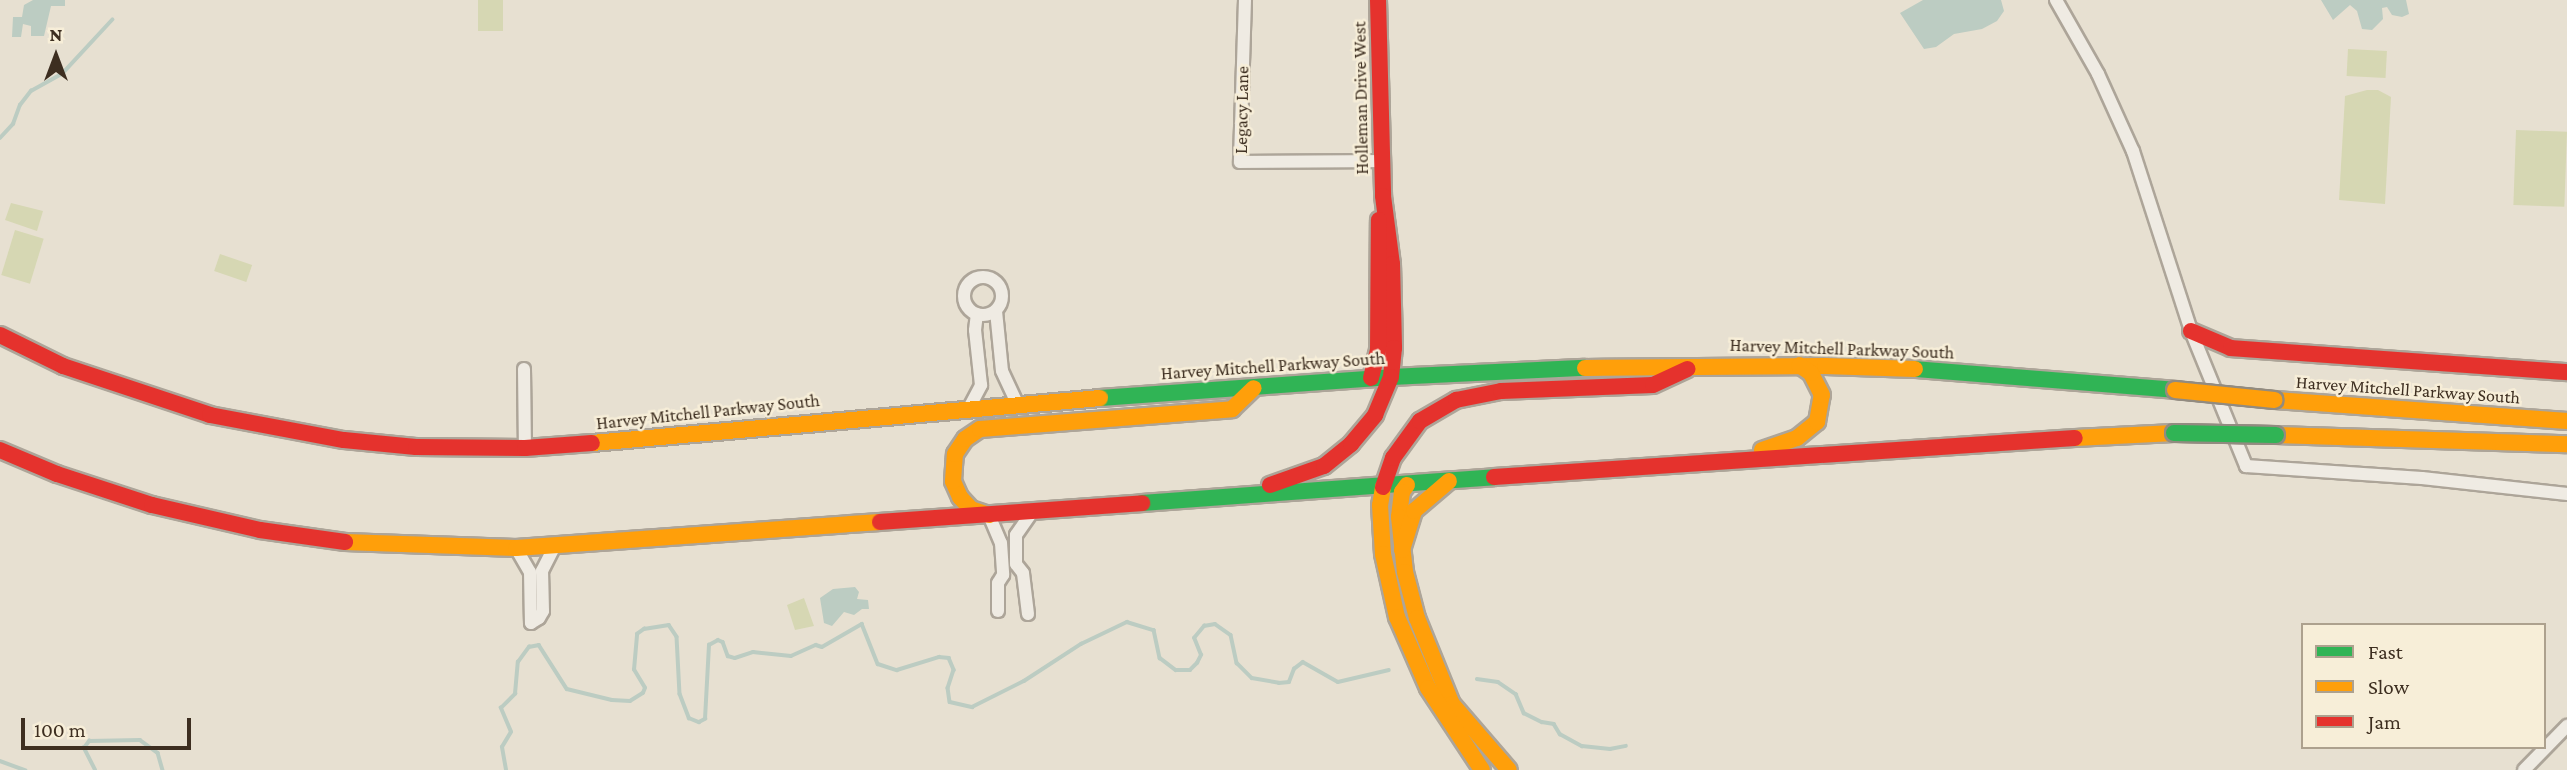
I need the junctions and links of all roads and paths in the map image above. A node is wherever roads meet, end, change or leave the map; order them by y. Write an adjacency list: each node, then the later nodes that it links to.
1 (1245, 0): 4 (street, Legacy Lane)
2 (1378, 0): 4 (main road, Holleman Drive West)
3 (2056, 0): 8 (street)
4 (1382, 161): 5 (main road, Holleman Drive West)
5 (1383, 196): 14 (main road, Holleman Drive West); 15 (main road, Holleman Drive West)
6 (996, 310): 7 (street); 7 (street); 17 (street)
7 (977, 314): 18 (street)
8 (2191, 331): 13 (main road); 29 (street)
9 (0, 335): 22 (main road, Harvey Mitchell Parkway South)
10 (1696, 365): 11 (main road, Harvey Mitchell Parkway South); 14 (main road, Harvey Mitchell Parkway South); 28 (main road)
11 (1799, 365): 19 (main road, Harvey Mitchell Parkway South, bridge); 25 (main road)
12 (524, 369): 22 (street)
13 (2567, 372)
14 (1391, 377): 15 (main road, Harvey Mitchell Parkway South); 30 (main road, Holleman Drive West)
15 (1371, 378): 16 (main road, Harvey Mitchell Parkway South)
16 (1254, 388): 17 (main road, Harvey Mitchell Parkway South); 32 (main road)
17 (1018, 405): 18 (main road, Harvey Mitchell Parkway South)
18 (969, 408): 22 (main road, Harvey Mitchell Parkway South)
19 (2567, 421)
20 (2495, 440): 21 (main road); 24 (main road); 25 (main road, bridge)
21 (2567, 444)
22 (525, 448)
23 (0, 450): 34 (main road)
24 (2567, 451)
25 (1730, 461): 26 (main road)
26 (1450, 481): 27 (main road); 35 (main road)
27 (1407, 485): 28 (main road); 35 (main road)
28 (1383, 487): 30 (main road); 41 (main road)
29 (2567, 494)
30 (1220, 498): 31 (main road)
31 (1032, 512): 32 (main road); 37 (street)
32 (989, 515): 33 (main road); 36 (street)
33 (555, 546): 34 (main road); 34 (street)
34 (516, 548)
35 (1402, 550): 42 (main road)
36 (998, 611)
37 (1028, 614)
38 (2567, 726): 39 (street)
39 (2546, 747)
40 (2545, 749): 43 (street)
41 (1482, 770)
42 (1509, 770)
43 (2524, 770)

